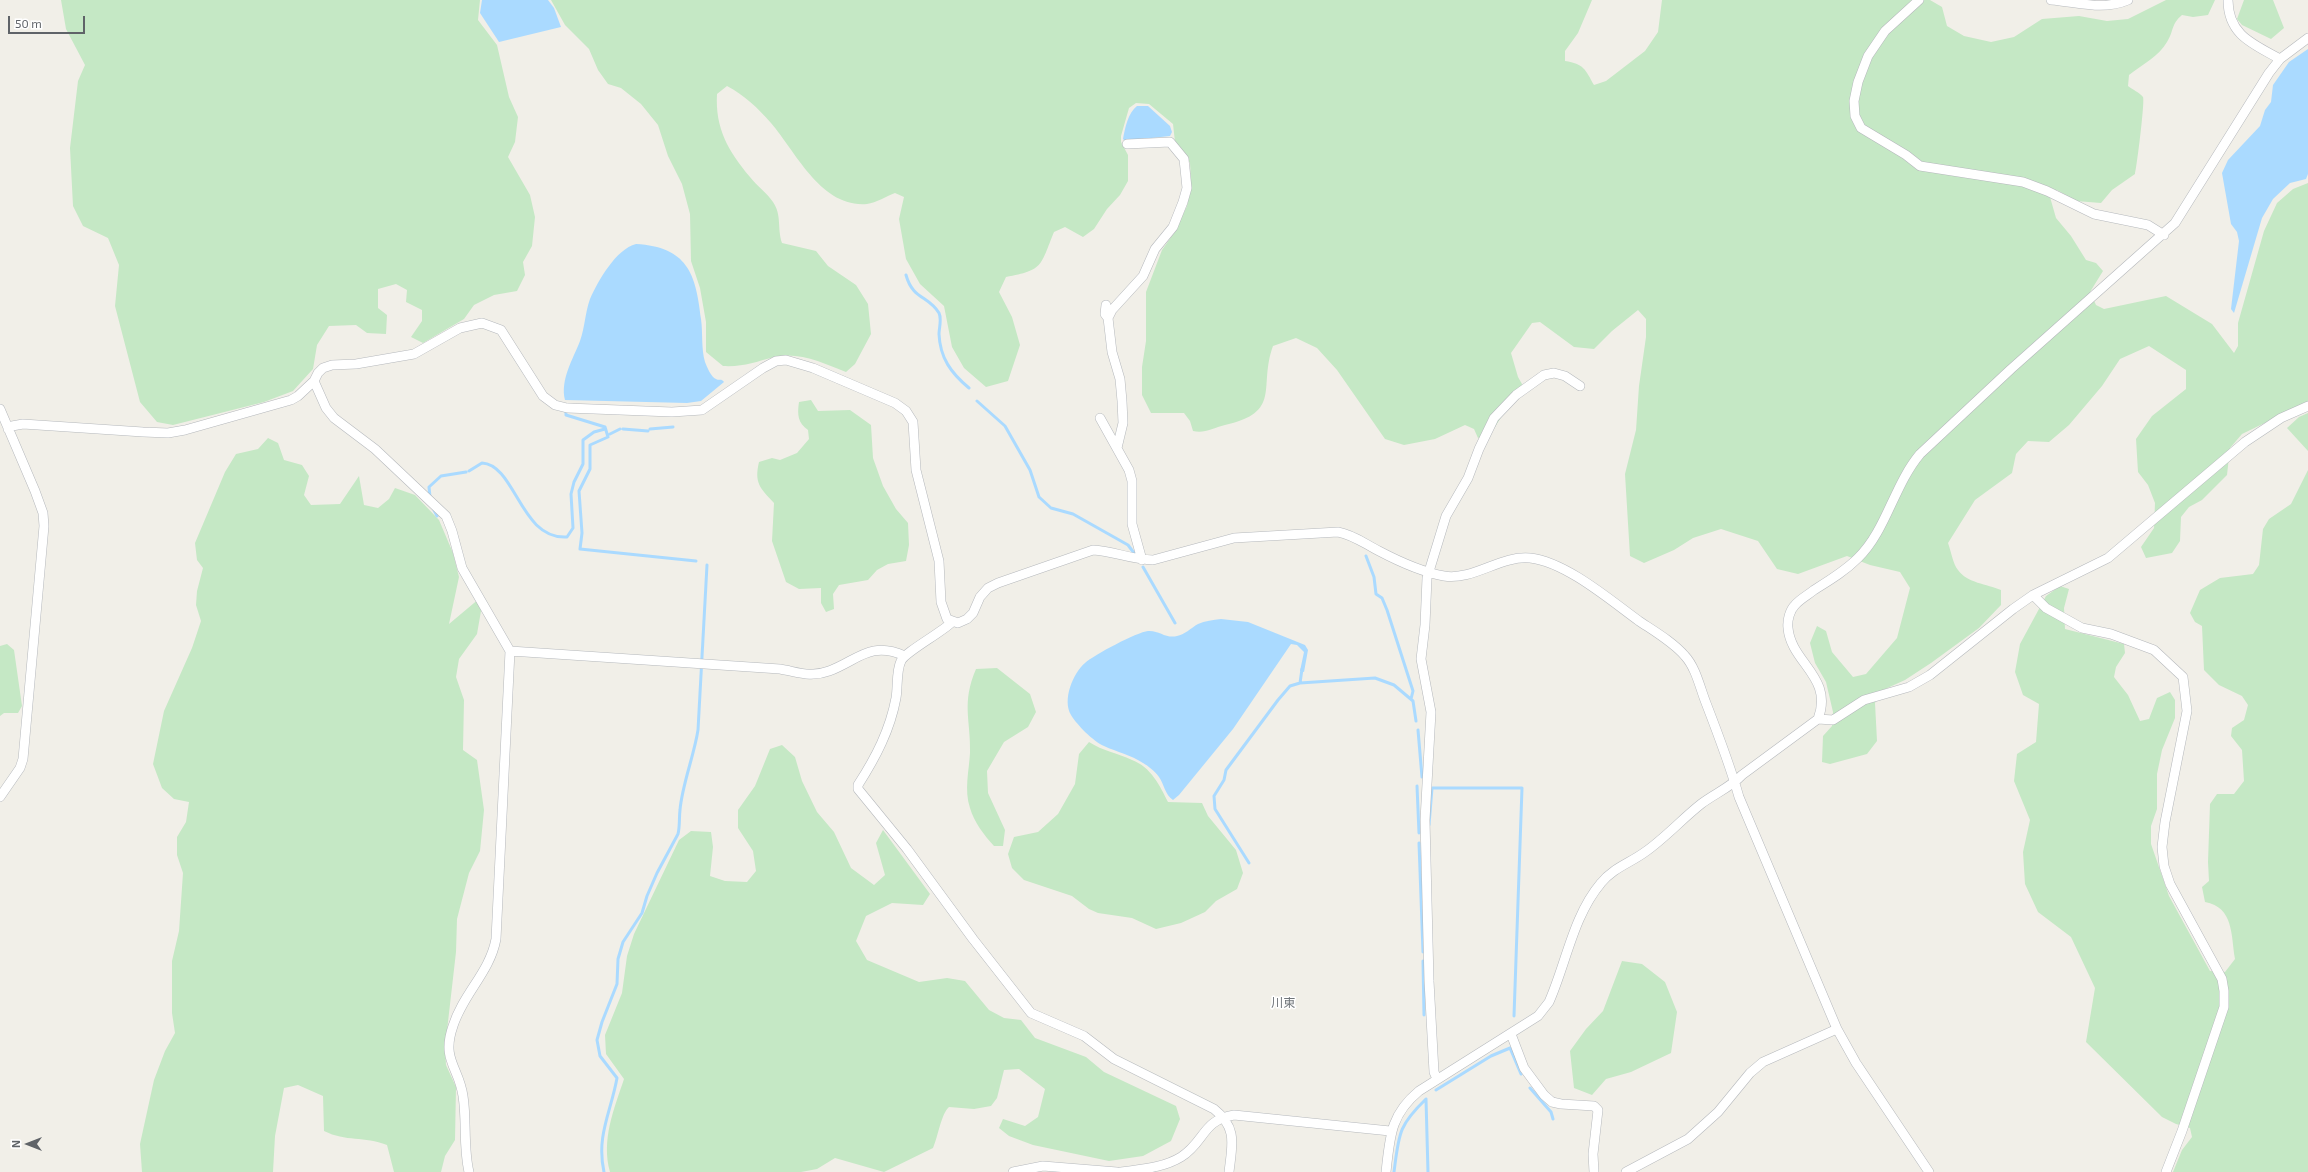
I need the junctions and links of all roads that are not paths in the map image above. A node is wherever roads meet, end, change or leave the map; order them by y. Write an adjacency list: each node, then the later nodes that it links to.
1 (1919, 0): 8 (street)
2 (2051, 0): 3 (street)
3 (2128, 0)
4 (2228, 0): 6 (street)
5 (2308, 38): 6 (street)
6 (2280, 59): 8 (street)
7 (1127, 144): 10 (street)
8 (2164, 235): 24 (street)
9 (1106, 304): 10 (street)
10 (1108, 318): 17 (street)
11 (314, 381): 16 (street); 21 (street); 22 (street)
12 (1580, 386): 19 (street)
13 (2308, 406): 20 (street)
14 (0, 409): 16 (street)
15 (1100, 418): 17 (street)
16 (8, 429): 26 (street)
17 (1117, 448): 18 (street)
18 (1142, 560): 19 (street); 21 (street)
19 (1429, 571): 25 (street); 29 (street)
20 (2033, 596): 24 (street); 41 (street)
21 (952, 622): 23 (street)
22 (510, 651): 23 (street); 32 (street)
23 (905, 656): 30 (street)
24 (1818, 718): 25 (street)
25 (1735, 782): 27 (street); 28 (street)
26 (0, 797)
27 (1838, 1029): 39 (street); 40 (street)
28 (1511, 1034): 29 (street); 38 (street)
29 (1437, 1079): 31 (street)
30 (1223, 1117): 31 (street); 35 (street); 36 (street)
31 (1390, 1131): 37 (street)
32 (469, 1172)
33 (1013, 1172): 34 (street)
34 (1117, 1172)
35 (1121, 1172)
36 (1229, 1172)
37 (1386, 1172)
38 (1594, 1172)
39 (1626, 1172)
40 (1929, 1172)
41 (2166, 1172)

